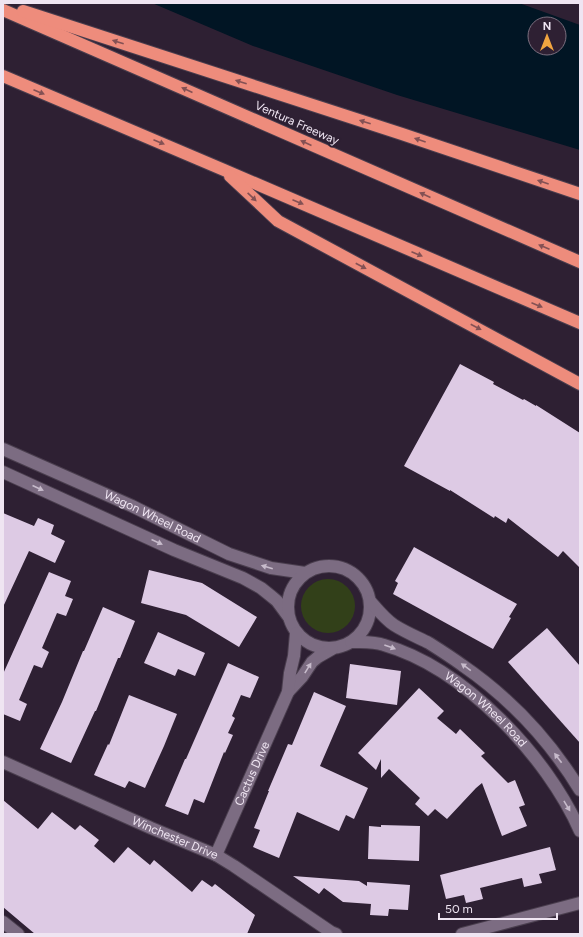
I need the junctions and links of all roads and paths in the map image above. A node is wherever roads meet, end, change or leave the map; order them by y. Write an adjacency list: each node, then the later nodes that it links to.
1 (3, 4): 5 (highway, one-way to 1)
2 (3, 10): 6 (highway, Ventura Freeway, one-way to 2)
3 (3, 76): 4 (highway, one-way to 4)
4 (224, 170): 7 (highway, one-way to 7); 8 (highway, one-way to 8)
5 (580, 194)
6 (580, 262)
7 (580, 323)
8 (580, 384)
9 (3, 449): 11 (street, Wagon Wheel Road, one-way to 9)
10 (3, 472): 13 (street, Wagon Wheel Road, one-way to 13)
11 (305, 573): 12 (street); 13 (street)
12 (370, 601): 15 (street); 19 (street, Wagon Wheel Road, one-way to 12)
13 (288, 616): 14 (street)
14 (296, 633): 16 (street); 17 (street, Cactus Drive)
15 (351, 642): 16 (street); 20 (street, Wagon Wheel Road, one-way to 20)
16 (332, 649): 17 (street, Cactus Drive, one-way to 16)
17 (288, 692): 21 (street, Cactus Drive)
18 (3, 762): 21 (street, Winchester Drive)
19 (580, 790)
20 (580, 831)
21 (216, 855): 25 (street, Winchester Drive)
22 (580, 903): 26 (street)
23 (3, 922): 24 (street)
24 (18, 934)
25 (336, 934)
26 (462, 934)

